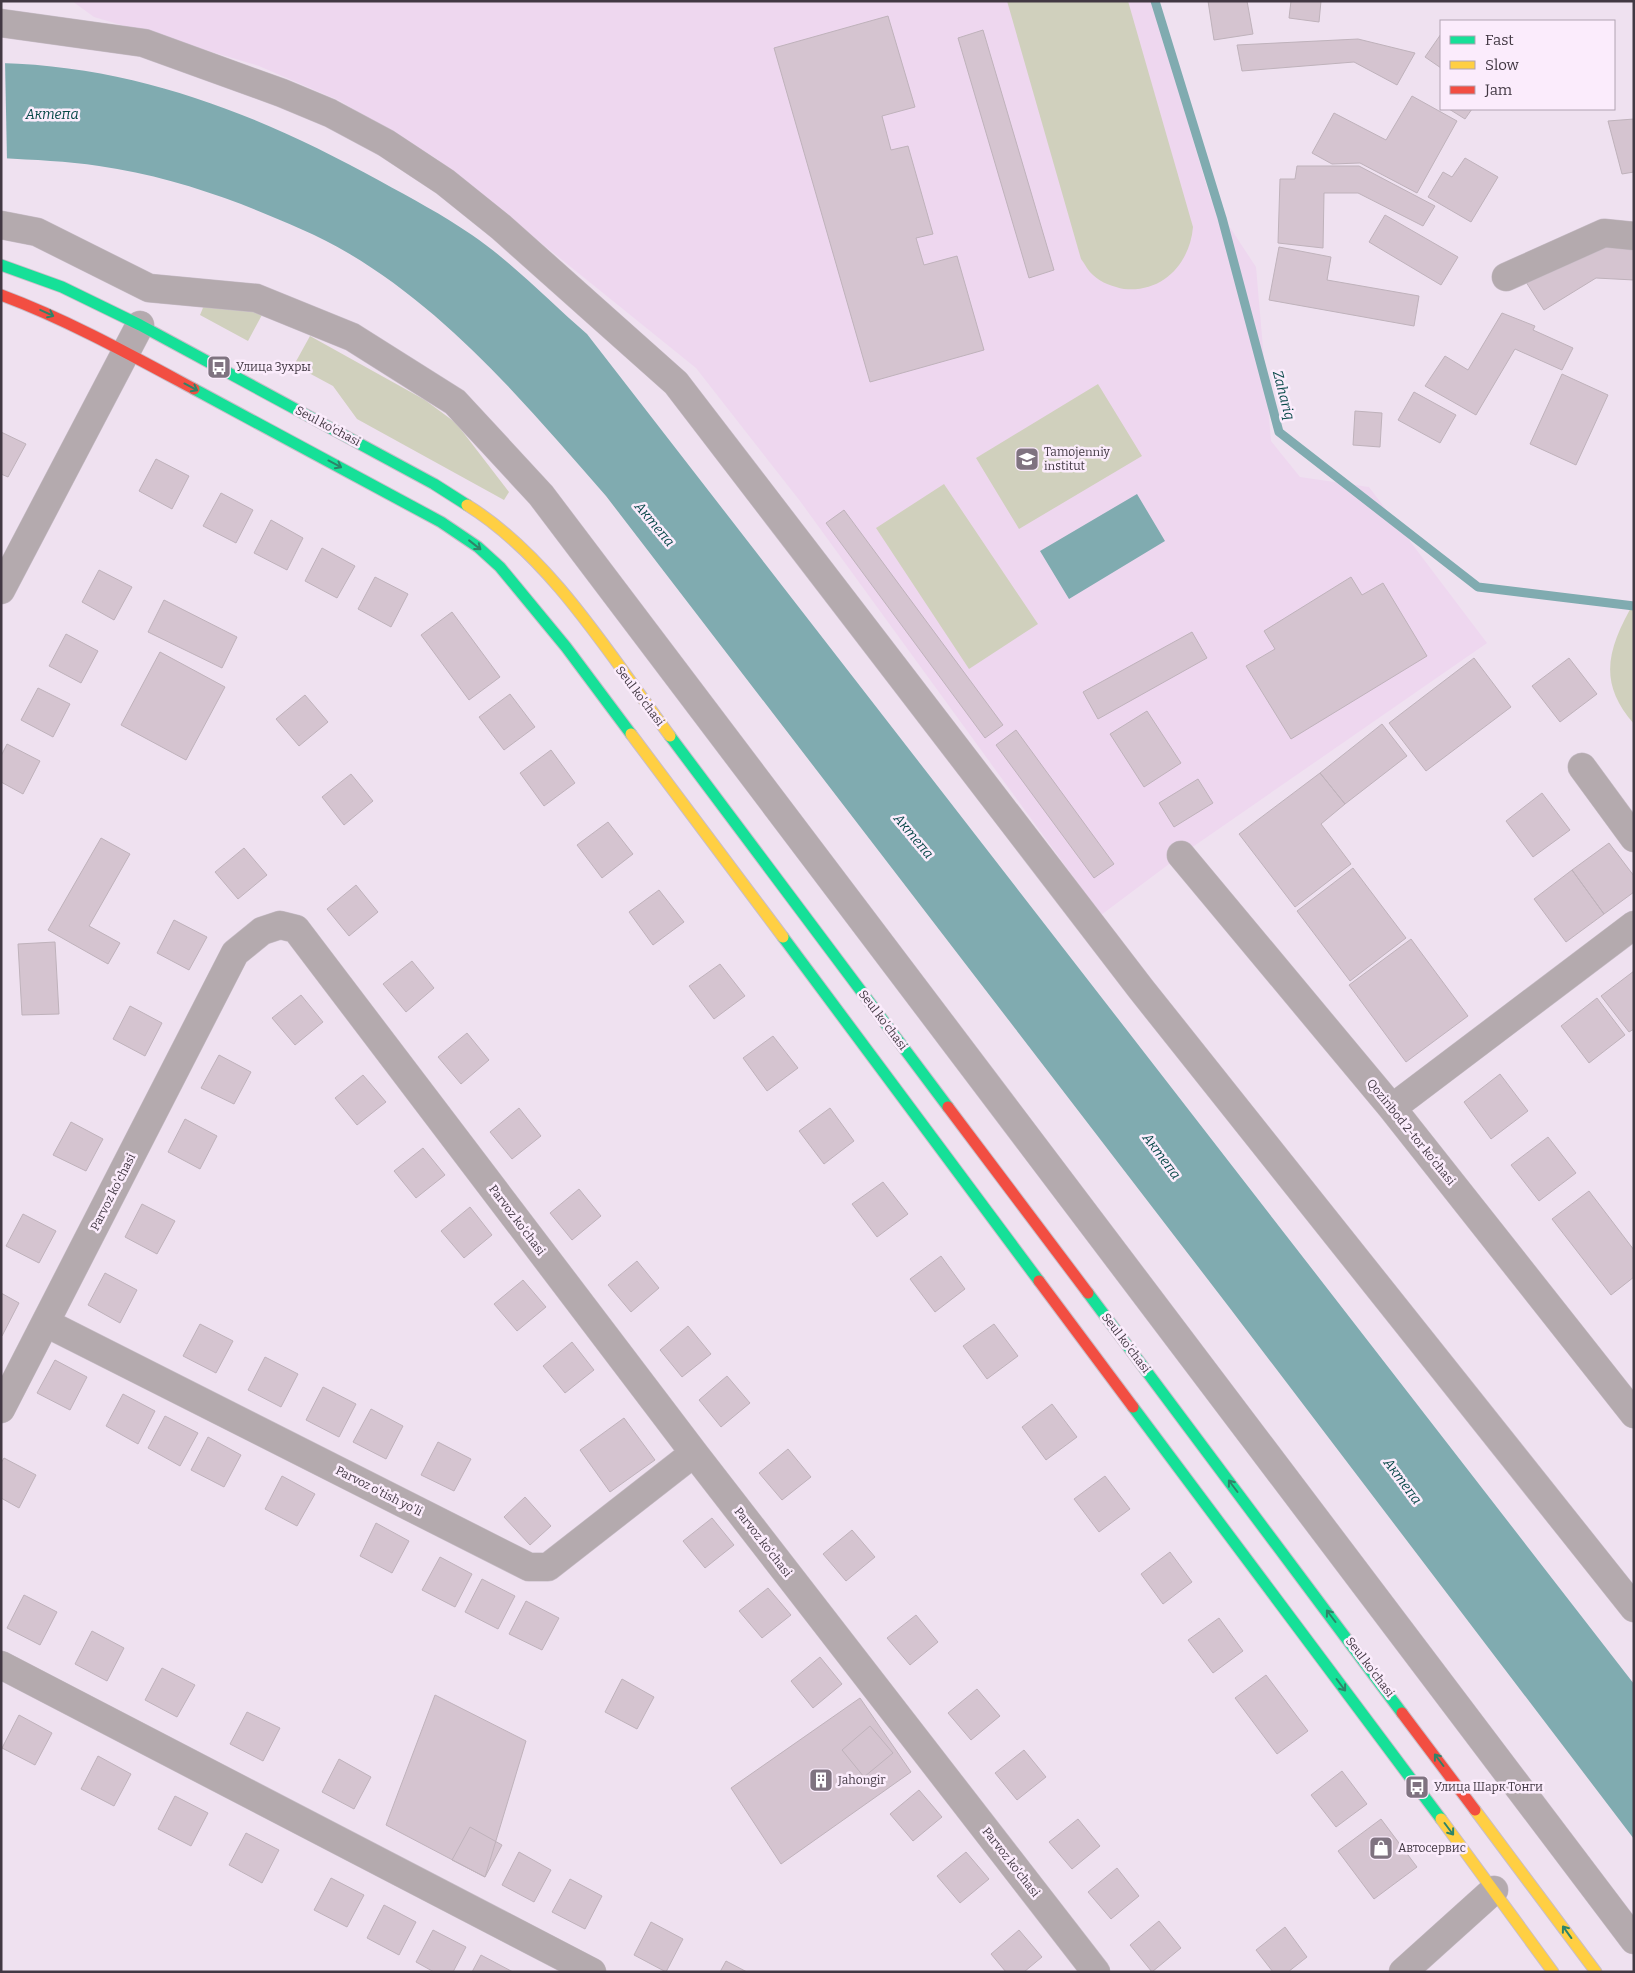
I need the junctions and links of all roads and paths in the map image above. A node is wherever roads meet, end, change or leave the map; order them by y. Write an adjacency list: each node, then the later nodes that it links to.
1 (1, 23): 19 (street)
2 (1, 225): 23 (street)
3 (1634, 236): 5 (street)
4 (1, 265): 7 (main road, Seul ko'chasi)
5 (1506, 278)
6 (1, 295): 8 (main road, one-way to 8)
7 (140, 326): 8 (street); 21 (main road, Seul ko'chasi, one-way to 7)
8 (126, 352): 9 (street); 22 (main road, one-way to 22)
9 (1, 590)
10 (1582, 767): 11 (street)
11 (1634, 838)
12 (1181, 855): 14 (street, Qoziribod 2-tor ko‘chasi)
13 (1634, 925): 14 (street)
14 (1392, 1108): 17 (street, Qoziribod 2-tor ko‘chasi)
15 (46, 1323): 16 (street, Parvoz ko'chasi); 18 (street, Parvoz o'tish yo'li); 18 (street, Parvoz ko'chasi)
16 (1, 1409)
17 (1634, 1414)
18 (694, 1453): 25 (street, Parvoz ko'chasi)
19 (1634, 1608)
20 (1, 1665): 24 (street)
21 (1520, 1868): 22 (main road); 28 (main road, Seul ko'chasi, one-way to 21)
22 (1501, 1884): 26 (street); 27 (main road)
23 (1634, 1940)
24 (592, 1972)
25 (1096, 1972)
26 (1403, 1972)
27 (1553, 1972)
28 (1596, 1972)

